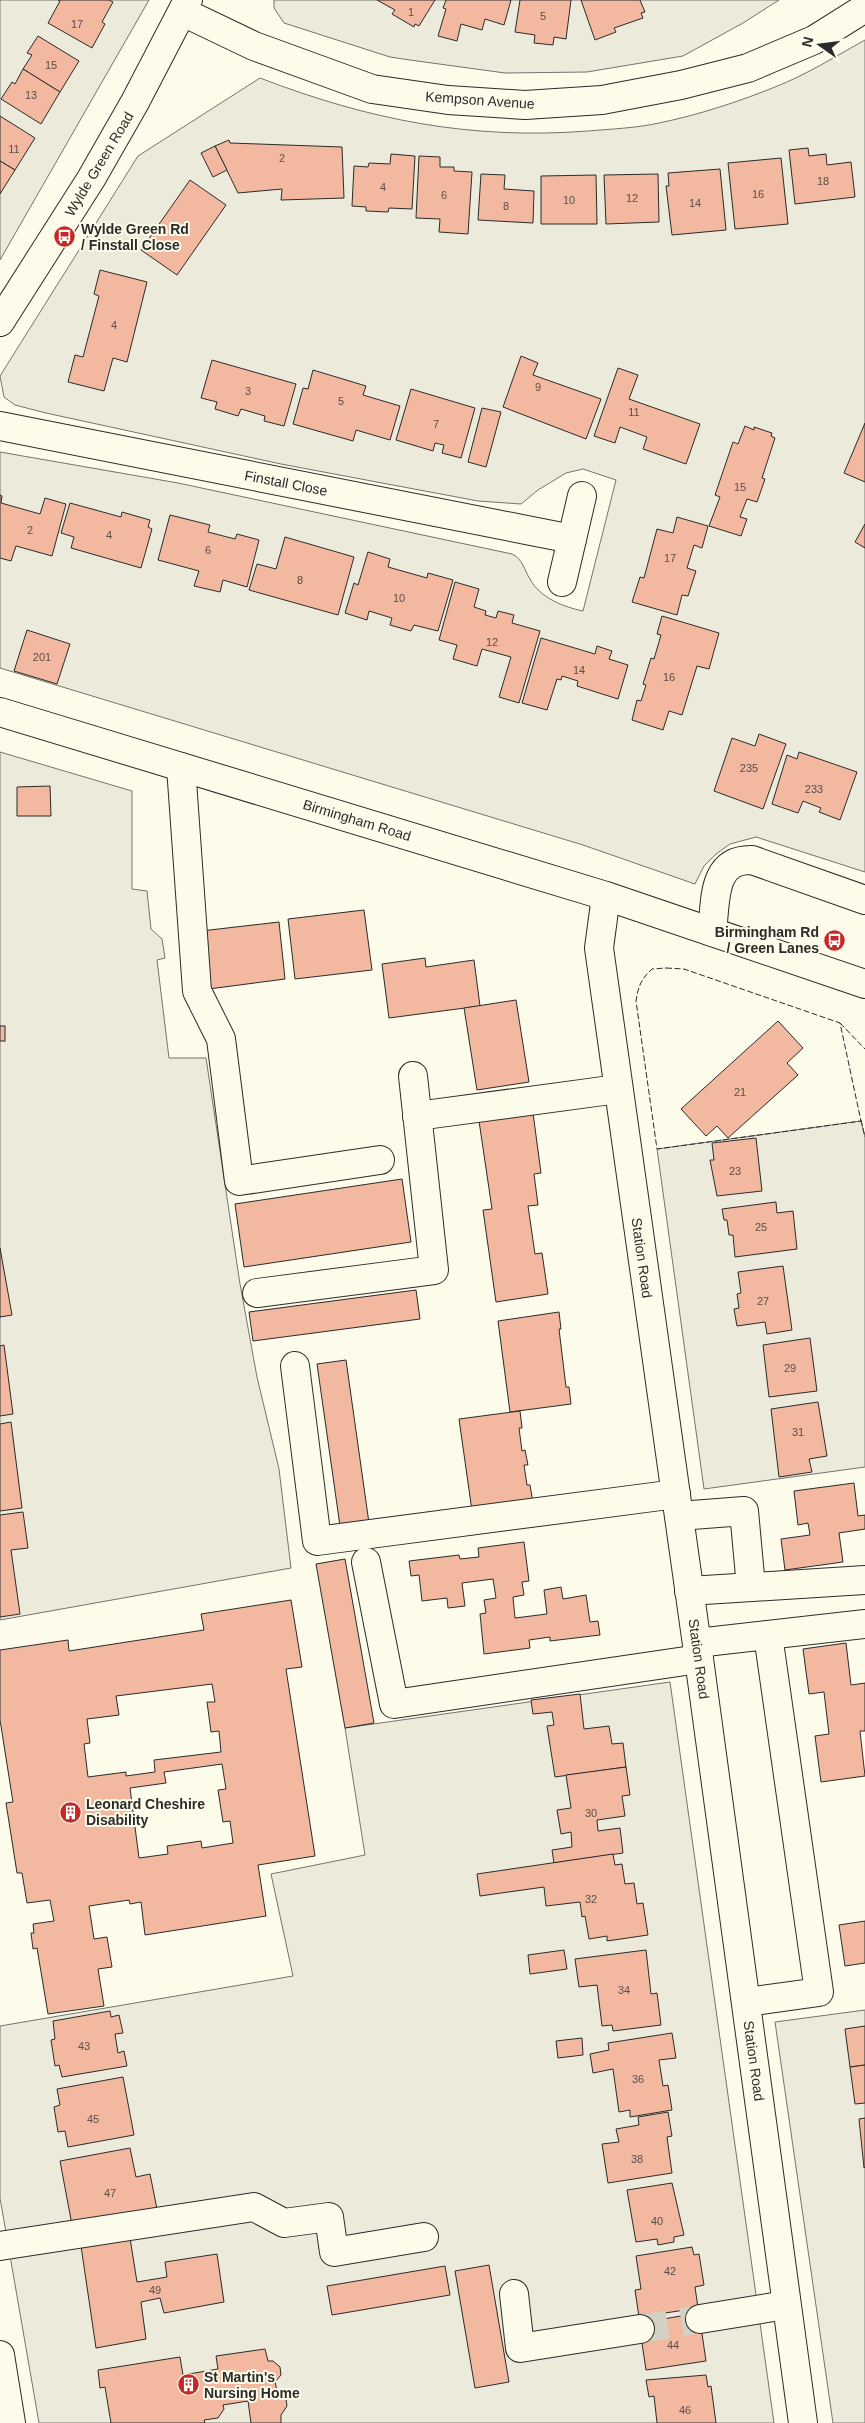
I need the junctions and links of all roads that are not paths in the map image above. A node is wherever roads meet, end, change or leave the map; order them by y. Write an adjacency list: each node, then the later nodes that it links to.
1 (186, 6): 2 (street, Kempson Avenue); 3 (street, Wylde Green Road)
2 (865, 8)
3 (0, 322)
4 (0, 426): 6 (street, Finstall Close)
5 (582, 496): 6 (street)
6 (572, 539): 7 (street)
7 (562, 582)
8 (0, 712): 9 (street, Birmingham Road)
9 (181, 767): 10 (street, Birmingham Road); 17 (street)
10 (606, 896): 12 (street, Birmingham Road); 15 (street, Station Road)
11 (865, 900): 12 (street)
12 (712, 932): 13 (street, Birmingham Road)
13 (865, 984)
14 (413, 1076): 16 (street)
15 (618, 1089): 16 (street); 20 (street, Station Road)
16 (418, 1116): 18 (street)
17 (380, 1160)
18 (257, 1292)
19 (295, 1366): 20 (street)
20 (677, 1505): 23 (street); 24 (street, Station Road)
21 (366, 1562): 27 (street)
22 (865, 1580): 23 (street)
23 (751, 1587): 24 (street)
24 (689, 1591): 27 (street, Station Road)
25 (865, 1624): 26 (street)
26 (768, 1635): 27 (street); 28 (street)
27 (698, 1651): 28 (street, Station Road)
28 (746, 2002): 32 (street, Station Road)
29 (424, 2237): 30 (street)
30 (0, 2246)
31 (514, 2294): 34 (street)
32 (786, 2305): 33 (street); 37 (street, Station Road)
33 (700, 2319)
34 (640, 2329)
35 (1, 2363): 36 (street)
36 (11, 2423)
37 (802, 2423)

